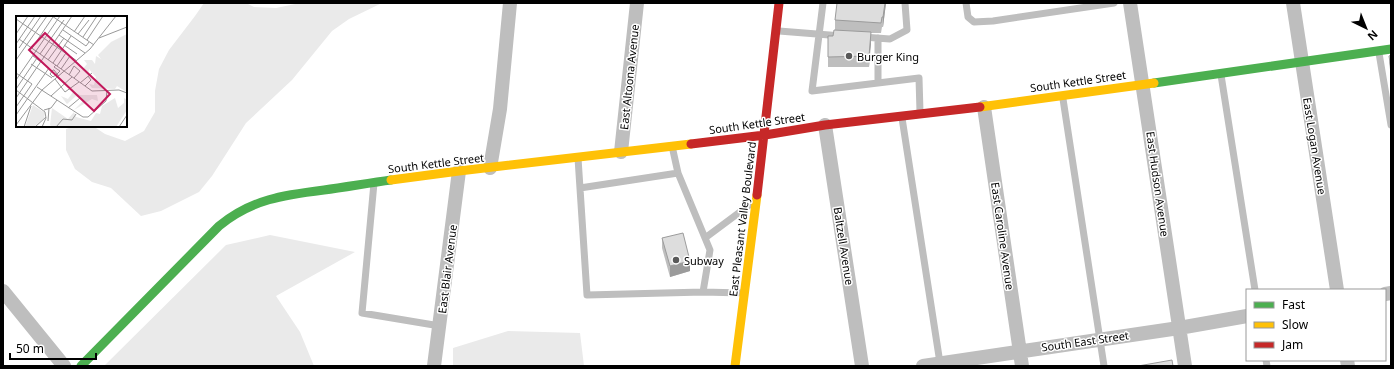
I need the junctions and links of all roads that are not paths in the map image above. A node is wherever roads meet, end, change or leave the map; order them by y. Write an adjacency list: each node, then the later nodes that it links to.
1 (510, 3): 29 (street)
2 (636, 3): 27 (street, East Altoona Avenue)
3 (779, 3): 10 (main road, East Pleasant Valley Boulevard)
4 (823, 3): 11 (lane)
5 (905, 3): 12 (lane)
6 (966, 3): 7 (lane)
7 (1114, 3)
8 (1130, 3): 18 (street, East Hudson Avenue)
9 (1293, 3): 15 (street, East Logan Avenue)
10 (776, 31): 11 (lane); 25 (main road, East Pleasant Valley Boulevard)
11 (819, 35): 12 (lane); 17 (lane)
12 (878, 38): 17 (lane)
13 (1391, 50): 14 (main road, South Kettle Street)
14 (1379, 51): 15 (main road, South Kettle Street); 24 (lane)
15 (1302, 62): 16 (main road, South Kettle Street); 37 (street, East Logan Avenue)
16 (1220, 73): 18 (main road, South Kettle Street); 36 (lane)
17 (878, 83): 21 (lane)
18 (1143, 83): 19 (main road, South Kettle Street); 43 (street, East Hudson Avenue)
19 (1062, 95): 20 (main road, South Kettle Street); 44 (lane)
20 (984, 107): 21 (main road, South Kettle Street); 45 (street, East Caroline Avenue)
21 (921, 114): 22 (main road, South Kettle Street)
22 (902, 116): 23 (main road, South Kettle Street); 46 (lane)
23 (825, 125): 25 (main road, South Kettle Street); 51 (street, Baltzell Avenue)
24 (1391, 125)
25 (765, 135): 26 (main road, South Kettle Street); 34 (main road, East Pleasant Valley Boulevard)
26 (672, 146): 27 (main road, South Kettle Street); 31 (lane)
27 (621, 152): 28 (main road, South Kettle Street)
28 (578, 157): 29 (main road, South Kettle Street); 33 (lane)
29 (490, 168): 30 (main road, South Kettle Street)
30 (460, 171): 32 (main road, South Kettle Street); 42 (street, East Blair Avenue)
31 (678, 173): 33 (lane); 35 (lane)
32 (374, 183): 42 (lane); 48 (main road, South Kettle Street)
33 (580, 188): 39 (lane)
34 (757, 199): 35 (lane); 40 (main road, East Pleasant Valley Boulevard)
35 (705, 238): 39 (lane)
36 (1255, 289)
37 (1337, 289)
38 (3, 291): 47 (street)
39 (703, 292): 40 (lane)
40 (745, 293): 50 (main road, East Pleasant Valley Boulevard)
41 (1246, 316): 43 (street, South East Street)
42 (440, 326): 49 (street, East Blair Avenue)
43 (1179, 328): 44 (street, South East Street); 55 (street, East Hudson Avenue)
44 (1100, 339): 45 (street, South East Street); 54 (lane)
45 (1019, 351): 46 (street, South East Street); 53 (street, East Caroline Avenue)
46 (940, 363): 52 (street, South East Street)
47 (64, 366)
48 (81, 366)
49 (434, 366)
50 (735, 366)
51 (862, 366)
52 (923, 366)
53 (1022, 366)
54 (1104, 366)
55 (1185, 366)

